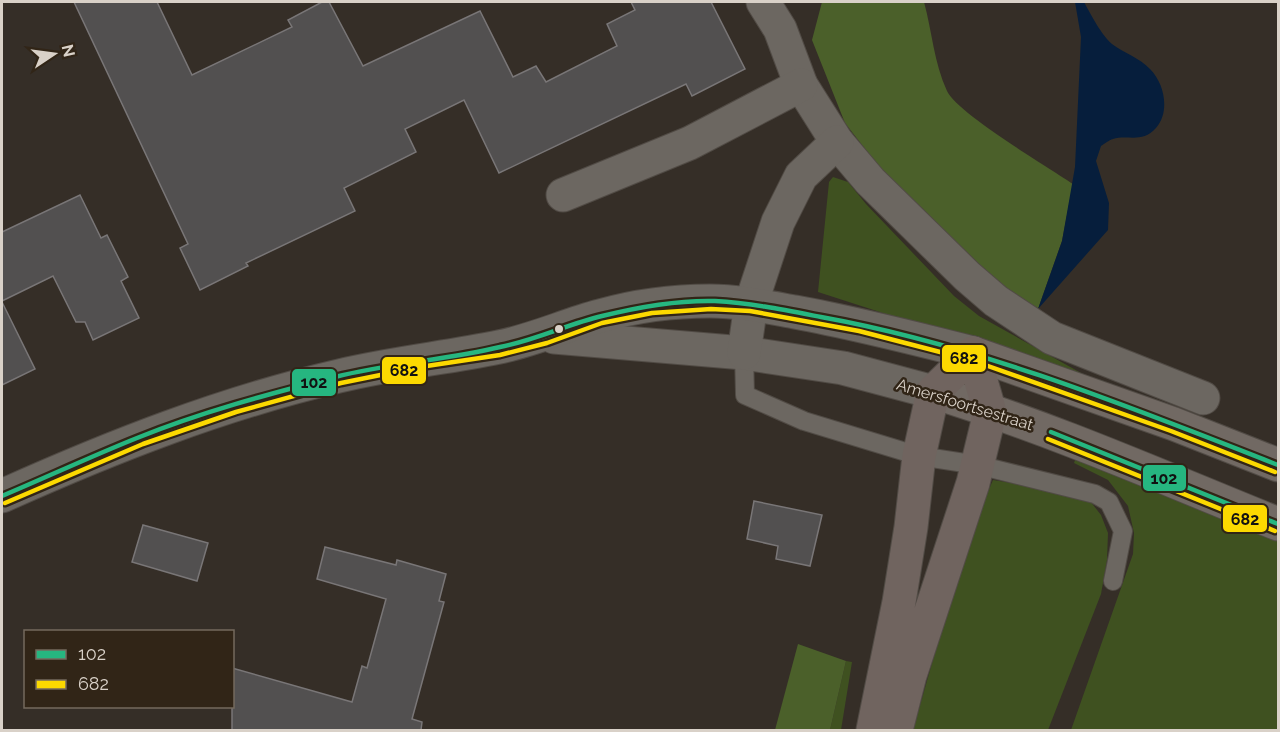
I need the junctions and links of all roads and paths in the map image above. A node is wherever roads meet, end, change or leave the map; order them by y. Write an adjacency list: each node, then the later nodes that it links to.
1 (767, 3): 2 (street)
2 (801, 85): 3 (street); 4 (street)
3 (837, 142): 5 (street); 10 (street)
4 (563, 195)
5 (751, 304): 6 (street, Amersfoortsestraat); 7 (street); 8 (street, Amersfoortsestraat)
6 (544, 336): 7 (street, Amersfoortsestraat); 15 (street, Amersfoortsestraat)
7 (744, 353): 9 (street, Amersfoortsestraat); 12 (lane)
8 (973, 353): 9 (highway); 11 (highway); 14 (main road, Amersfoortsestraat)
9 (933, 392): 11 (main road, Amersfoortsestraat); 12 (highway)
10 (1203, 398)
11 (989, 409): 13 (highway); 16 (main road, Amersfoortsestraat)
12 (919, 456): 13 (lane); 18 (highway)
13 (978, 465): 17 (lane); 19 (highway)
14 (1278, 465)
15 (2, 496)
16 (1278, 524)
17 (1113, 581)
18 (873, 730)
19 (896, 730)

